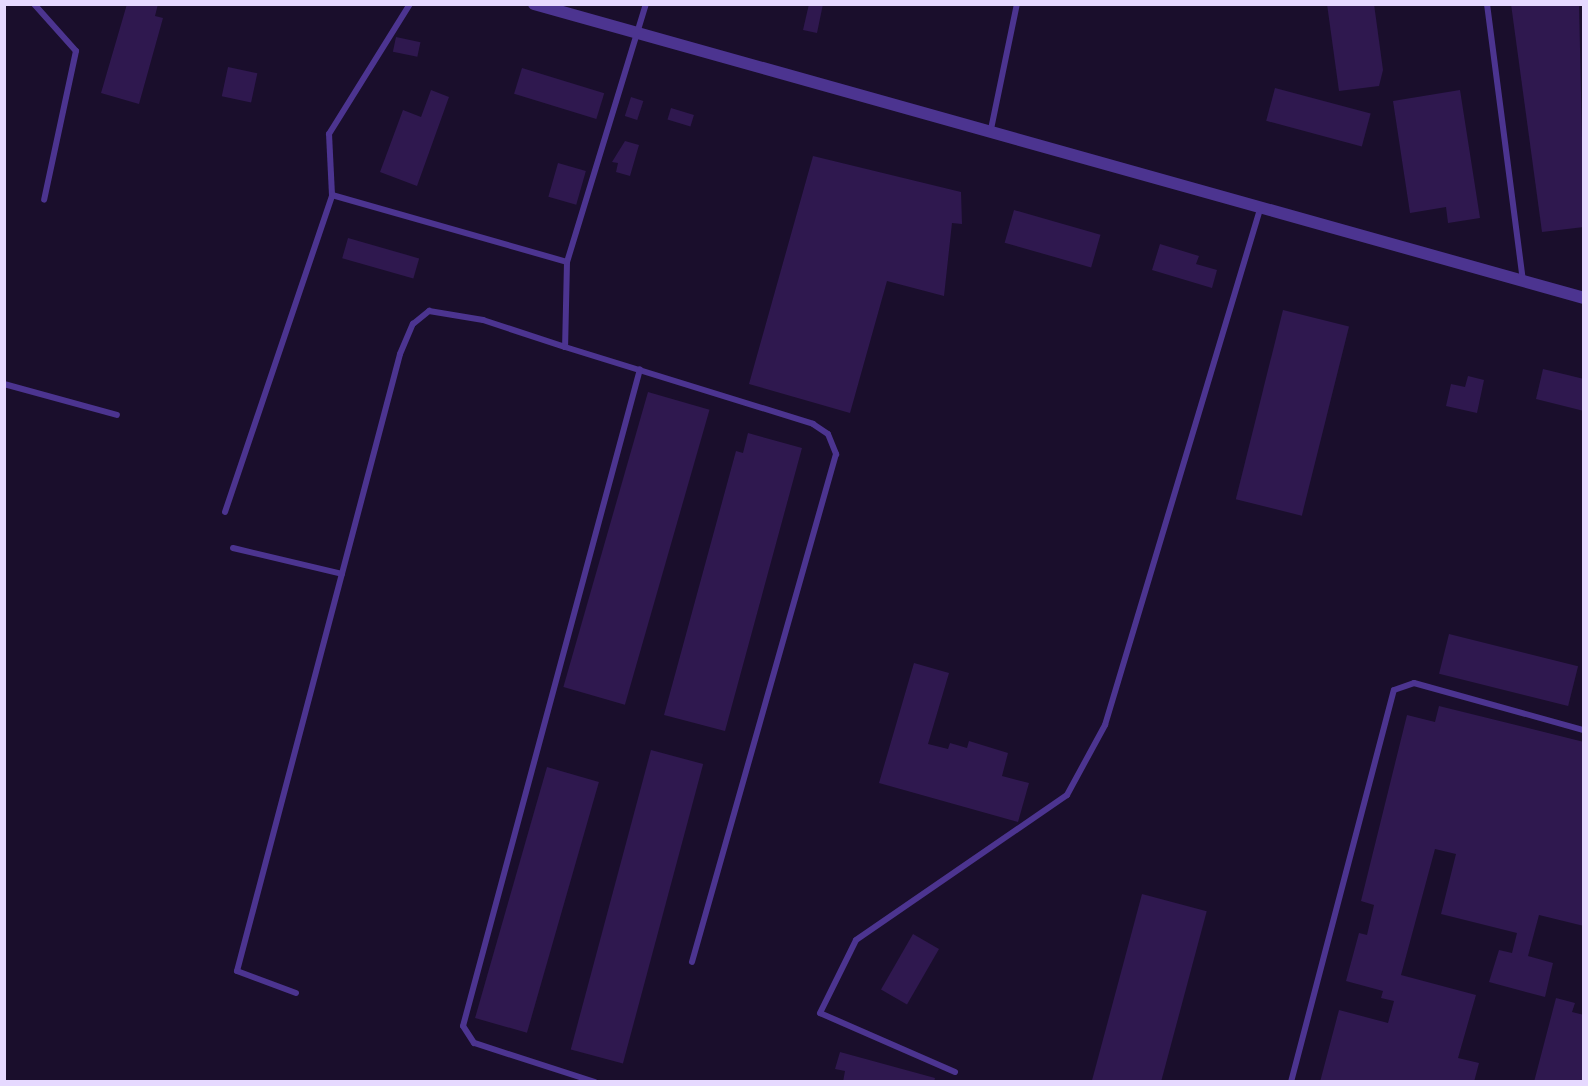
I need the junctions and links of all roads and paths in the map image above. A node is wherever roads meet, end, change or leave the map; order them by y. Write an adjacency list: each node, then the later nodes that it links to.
1 (34, 4): 10 (lane)
2 (410, 4): 9 (lane)
3 (534, 4): 7 (street)
4 (646, 4): 7 (lane)
5 (1017, 4): 8 (lane)
6 (1487, 4): 13 (lane)
7 (638, 34): 8 (street); 12 (lane)
8 (990, 135): 11 (street)
9 (332, 195): 12 (lane); 19 (lane)
10 (44, 200)
11 (1262, 206): 13 (street); 25 (lane)
12 (567, 262): 15 (lane)
13 (1523, 280): 14 (street)
14 (1584, 298)
15 (565, 347): 16 (lane); 21 (lane)
16 (640, 369): 23 (lane); 26 (lane)
17 (4, 384): 18 (lane)
18 (117, 415)
19 (225, 512)
20 (233, 548): 21 (lane)
21 (342, 574): 24 (lane)
22 (1584, 730): 27 (lane)
23 (692, 962)
24 (296, 993)
25 (955, 1072)
26 (595, 1082)
27 (1291, 1082)

